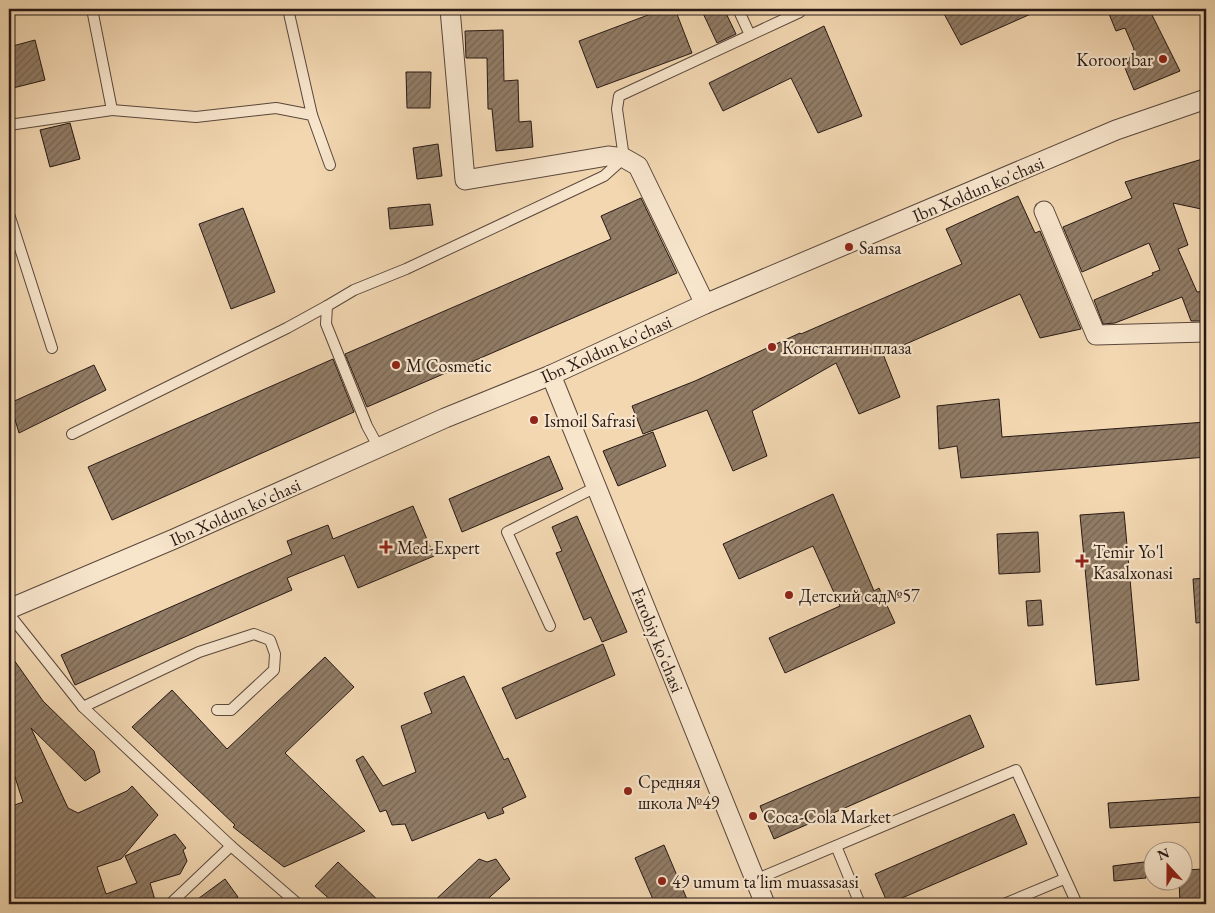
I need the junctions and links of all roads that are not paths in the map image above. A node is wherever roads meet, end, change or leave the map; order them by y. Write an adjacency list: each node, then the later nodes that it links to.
1 (92, 9): 8 (lane)
2 (288, 9): 9 (lane)
3 (450, 9): 11 (street)
4 (738, 9): 6 (lane)
5 (800, 12): 6 (lane)
6 (750, 35): 11 (lane)
7 (1206, 99): 15 (street, Ibn Xoldun ko'chasi)
8 (112, 110): 9 (lane); 10 (lane)
9 (312, 115): 12 (lane)
10 (9, 125)
11 (624, 158): 15 (street); 16 (lane)
12 (330, 165)
13 (1044, 211): 17 (street)
14 (9, 214): 18 (lane)
15 (705, 304): 19 (street, Ibn Xoldun ko'chasi)
16 (327, 306): 20 (lane); 21 (lane)
17 (1206, 332)
18 (52, 348)
19 (551, 375): 21 (street, Ibn Xoldun ko'chasi); 22 (street, Farobiy ko'chasi)
20 (72, 434)
21 (379, 448): 23 (street, Ibn Xoldun ko'chasi)
22 (596, 487): 25 (lane); 31 (street, Farobiy ko'chasi)
23 (9, 609)
24 (9, 614): 26 (lane)
25 (550, 626)
26 (83, 707): 27 (lane); 28 (lane)
27 (217, 710)
28 (231, 846): 32 (lane); 33 (lane)
29 (836, 846): 30 (lane); 31 (lane); 35 (lane)
30 (1064, 879): 36 (lane); 37 (lane)
31 (755, 880): 34 (street, Farobiy ko'chasi)
32 (170, 904)
33 (298, 904)
34 (765, 904)
35 (860, 904)
36 (1004, 904)
37 (1077, 904)

